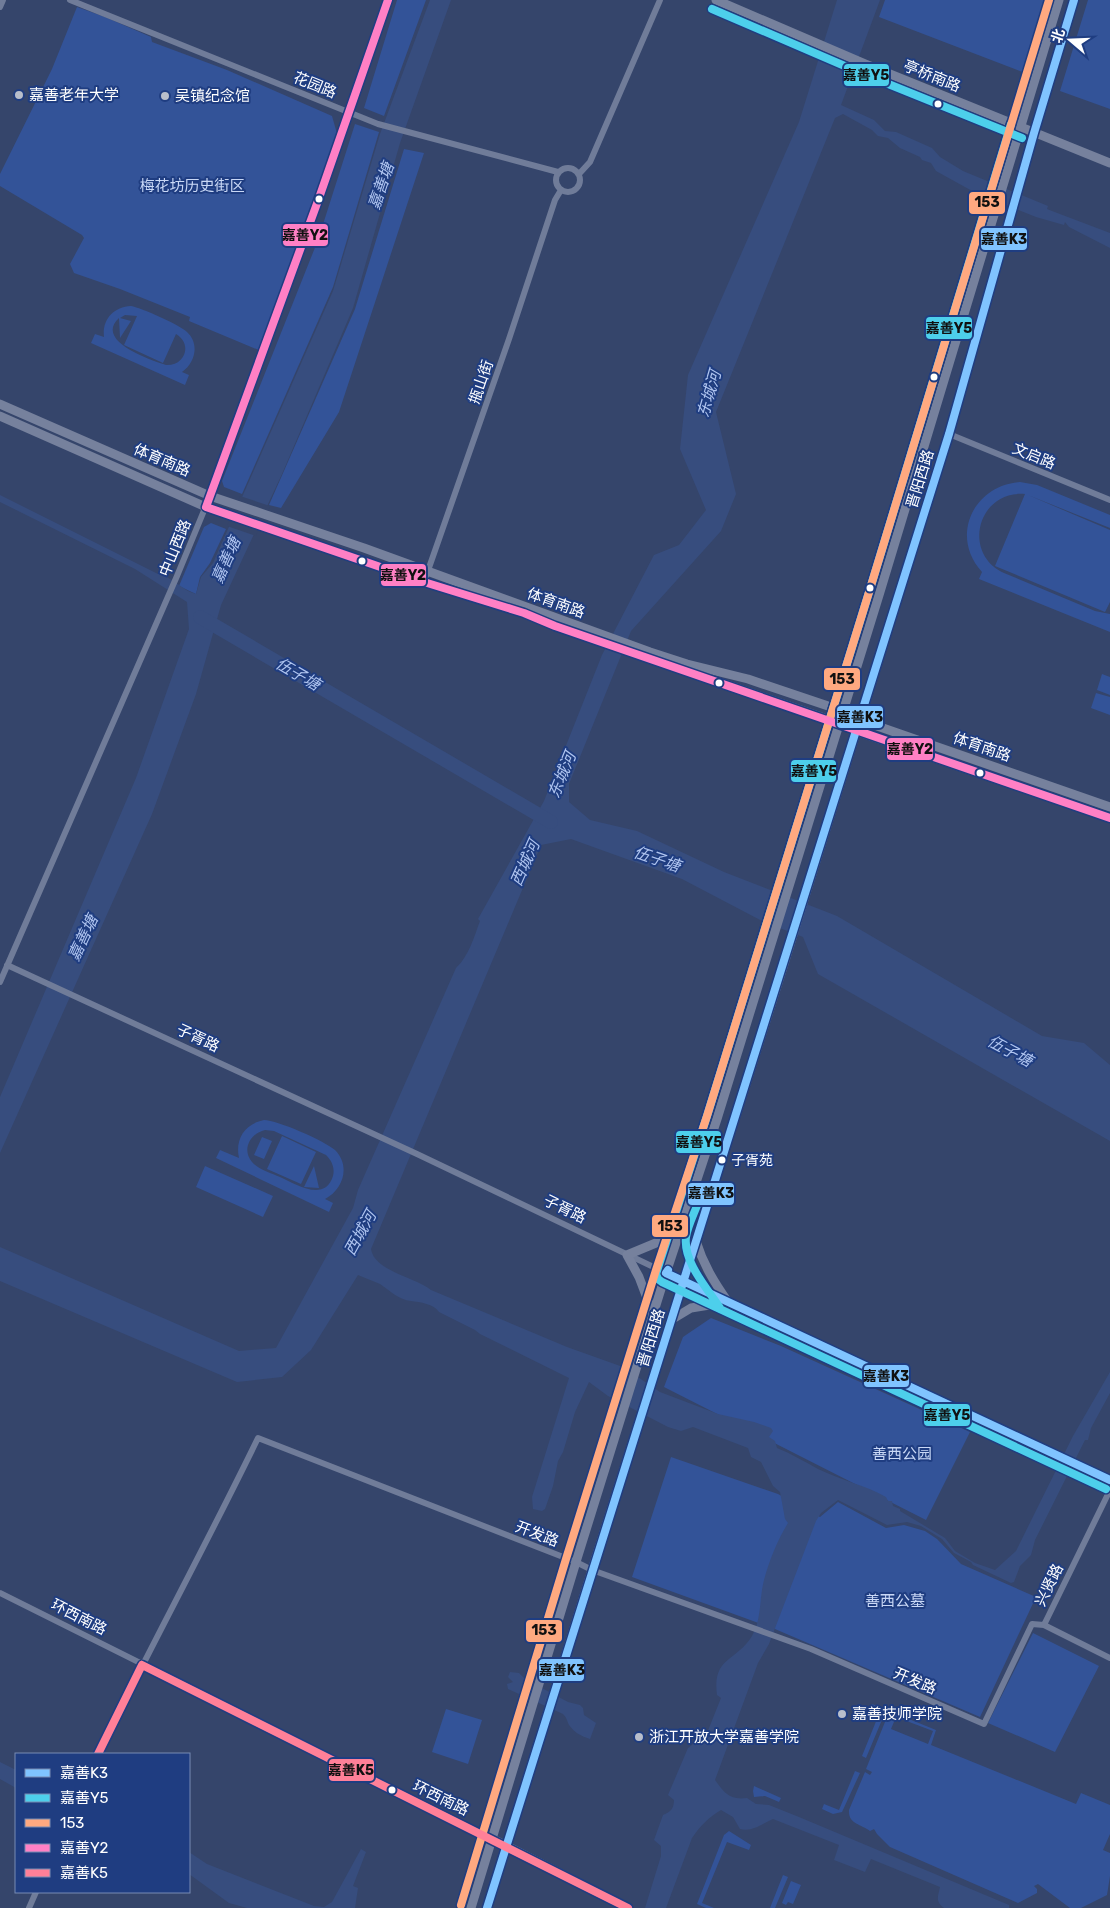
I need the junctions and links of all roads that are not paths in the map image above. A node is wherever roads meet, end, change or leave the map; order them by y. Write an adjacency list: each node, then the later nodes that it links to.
1 (3, 0): 8 (street)
2 (70, 0): 9 (street, 花园路)
3 (388, 0): 9 (street, 中山西路)
4 (660, 0): 14 (street)
5 (716, 0): 10 (main road, 亭桥南路)
6 (1059, 0): 10 (main road, 晋阳西路)
7 (1074, 0): 11 (main road, 晋阳西路)
8 (0, 7)
9 (350, 112): 13 (street, 花园路); 19 (street, 中山西路)
10 (1021, 127): 11 (main road, 亭桥南路); 26 (main road, 晋阳西路)
11 (1034, 133): 12 (main road, 亭桥南路); 18 (main road, 晋阳西路)
12 (1110, 163)
13 (558, 172): 14 (street); 15 (street)
14 (579, 174): 15 (street)
15 (561, 190): 22 (street, 甁山街)
16 (0, 404): 19 (main road, 体育南路)
17 (0, 416): 21 (main road, 体育南路)
18 (949, 434): 20 (street, 文启路); 27 (main road, 晋阳西路)
19 (210, 496): 21 (street, 中山西路); 22 (main road, 体育南路)
20 (1110, 500)
21 (206, 507): 23 (main road, 体育南路); 32 (street, 中山西路)
22 (428, 571): 23 (street, 甁山街); 24 (main road, 体育南路)
23 (424, 582): 24 (main road, 体育南路)
24 (590, 634): 25 (main road, 体育南路)
25 (649, 655): 26 (main road, 体育南路); 28 (main road, 体育南路)
26 (843, 711): 27 (main road, 体育南路); 28 (main road, 晋阳西路)
27 (860, 720): 29 (main road, 晋阳西路); 30 (main road, 体育南路)
28 (839, 723): 29 (main road, 体育南路); 34 (main road, 晋阳西路)
29 (856, 731): 31 (main road, 体育南路); 35 (main road, 晋阳西路)
30 (1110, 807)
31 (1110, 818)
32 (8, 965): 33 (street, 中山西路); 36 (street, 子胥路)
33 (0, 982)
34 (680, 1233): 36 (main road); 37 (main road, 晋阳西路)
35 (696, 1240): 38 (main road, 晋阳西路); 39 (main road)
36 (627, 1254): 37 (street, 子胥路); 40 (main road)
37 (666, 1273): 38 (main road, 子胥路); 40 (main road, 晋阳西路)
38 (683, 1281): 39 (main road, 子胥路); 41 (main road, 晋阳西路)
39 (728, 1302): 41 (main road); 42 (main road, 子胥路)
40 (654, 1314): 44 (main road, 晋阳西路)
41 (671, 1320): 45 (main road, 晋阳西路)
42 (1110, 1480)
43 (1110, 1490): 47 (street, 兴贤路)
44 (576, 1562): 45 (street, 开发路); 49 (street, 开发路); 51 (main road, 晋阳西路)
45 (592, 1570): 47 (street, 开发路); 52 (main road, 晋阳西路)
46 (0, 1592): 49 (street, 环西南路)
47 (1044, 1625): 48 (street, 兴贤路)
48 (1110, 1658)
49 (142, 1665): 50 (street); 51 (street, 环西南路)
50 (98, 1753)
51 (493, 1839): 52 (main road, 环西南路); 55 (main road, 晋阳西路)
52 (507, 1847): 56 (main road, 晋阳西路); 57 (main road, 环西南路)
53 (36, 1893): 54 (street)
54 (29, 1908)
55 (471, 1908)
56 (488, 1908)
57 (628, 1908)

